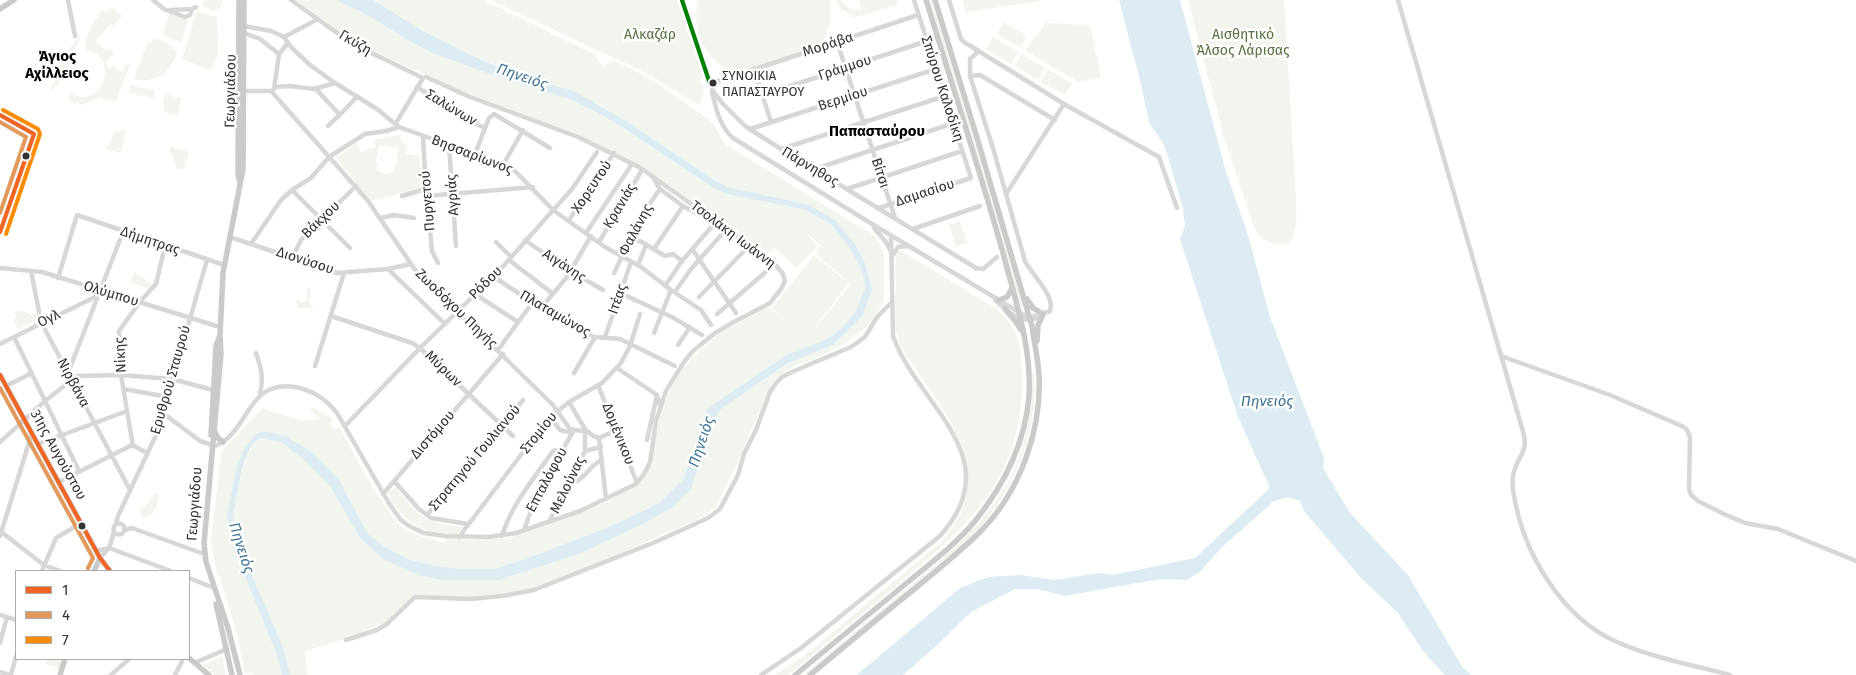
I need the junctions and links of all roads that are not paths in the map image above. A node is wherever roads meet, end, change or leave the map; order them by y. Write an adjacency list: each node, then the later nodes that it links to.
1 (14, 0): 13 (main road)
2 (68, 0): 19 (street)
3 (153, 0): 14 (street)
4 (239, 0): 36 (main road, Γεωργιάδου)
5 (244, 0): 17 (main road, Γεωργιάδου)
6 (292, 0): 16 (street, Γκύζη)
7 (682, 0): 32 (street, Πάρνηθος)
8 (914, 0): 15 (street, Σπύρου Καλοδίκη)
9 (926, 0): 141 (main road)
10 (934, 0): 142 (main road)
11 (949, 0): 24 (street)
12 (1398, 0): 190 (street)
13 (0, 9)
14 (167, 10): 14 (street)
15 (918, 15): 21 (street, Σπύρου Καλοδίκη); 22 (street, Μοράβα)
16 (318, 19): 20 (street); 30 (street, Γκύζη)
17 (244, 26): 18 (main road, Γεωργιάδου); 20 (street)
18 (244, 33): 25 (street); 36 (main road, Γεωργιάδου)
19 (75, 36)
20 (284, 37): 23 (street, Βησσαρίωνος)
21 (927, 41): 26 (street, Γράμμου); 27 (street, Σπύρου Καλοδίκη)
22 (837, 42): 26 (street, Βίτσι); 28 (street, Μοράβα)
23 (288, 43): 25 (street); 31 (street, Βησσαρίωνος)
24 (979, 51): 29 (street); 42 (street)
25 (279, 54): 33 (street)
26 (846, 68): 38 (street, Γράμμου); 39 (street, Βίτσι)
27 (936, 68): 39 (street, Βερμίου); 41 (street, Σπύρου Καλοδίκη)
28 (754, 69): 32 (street, Μοράβα); 38 (street)
29 (970, 76): 45 (street); 78 (street)
30 (424, 77): 34 (street); 62 (street, Τσολάκη Ιωάννη)
31 (335, 83): 35 (street); 40 (street, Βησσαρίωνος)
32 (710, 84): 52 (street, Πάρνηθος); 93 (street)
33 (275, 87): 35 (street); 37 (street)
34 (417, 87): 49 (street); 51 (street, Σαλώνων)
35 (315, 88): 43 (street)
36 (241, 91): 37 (street); 102 (main road, Γεωργιάδου)
37 (271, 91): 63 (street, Ζωοδόχου Πηγής)
38 (763, 95): 46 (street)
39 (855, 95): 46 (street, Βερμίου); 47 (street, Βίτσι)
40 (357, 96): 43 (street); 49 (street, Βησσαρίωνος)
41 (944, 96): 47 (street); 48 (street, Σπύρου Καλοδίκη)
42 (1064, 104): 45 (street); 85 (street)
43 (339, 114): 50 (street)
44 (0, 115): 96 (street)
45 (1055, 120): 78 (street)
46 (772, 122): 52 (street, Βερμίου)
47 (864, 122): 57 (street); 58 (street, Βίτσι)
48 (954, 123): 58 (street); 59 (street, Σπύρου Καλοδίκη)
49 (397, 125): 54 (street, Βησσαρίωνος); 63 (street)
50 (328, 126)
51 (485, 128): 53 (street, Σαλώνων); 61 (street)
52 (750, 129): 57 (street, Πάρνηθος)
53 (523, 130): 56 (street, Σαλώνων); 65 (street)
54 (423, 137): 55 (street, Βησσαρίωνος); 73 (street, Πυργετού)
55 (450, 145): 61 (street, Βησσαρίωνος); 77 (street, Αγριάς)
56 (550, 148)
57 (781, 149): 66 (street, Πάρνηθος)
58 (872, 150): 66 (street); 68 (street, Βίτσι)
59 (962, 151): 68 (street); 70 (street, Σπύρου Καλοδίκη)
60 (598, 152): 86 (street, Ρόδου)
61 (475, 154): 65 (street, Βησσαρίωνος)
62 (614, 154): 64 (street, Τσολάκη Ιωάννη); 92 (street, Χορευτού)
63 (329, 157): 71 (street, Ζωοδόχου Πηγής); 76 (street)
64 (632, 164): 67 (street, Τσολάκη Ιωάννη); 98 (street)
65 (503, 165): 72 (street, Βησσαρίωνος)
66 (814, 169): 75 (street, Πάρνηθος)
67 (642, 170): 69 (street, Τσολάκη Ιωάννη); 106 (street, Κρανιάς)
68 (881, 177): 75 (street); 81 (street, Βίτσι)
69 (654, 178): 74 (street); 87 (street, Τσολάκη Ιωάννη)
70 (971, 178): 81 (street, Δαμασίου)
71 (356, 186): 88 (street, Ζωοδόχου Πηγής); 91 (street, Βάκχου)
72 (533, 187): 77 (street); 86 (street, Βησσαρίωνος)
73 (426, 189): 79 (street); 80 (street, Πυργετού)
74 (660, 189): 82 (street); 104 (street, Φαλάνης)
75 (847, 189): 84 (street, Πάρνηθος)
76 (292, 190): 91 (street); 107 (street)
77 (453, 194): 80 (street); 111 (street, Αγριάς)
78 (1006, 194): 164 (street)
79 (402, 196)
80 (427, 196): 125 (street, Πυργετού)
81 (890, 204): 84 (street, Δαμασίου); 90 (street, Βίτσι)
82 (683, 206): 87 (street); 114 (street)
83 (980, 206): 95 (street)
84 (879, 208): 90 (street, Πάρνηθος)
85 (1177, 208)
86 (553, 210): 92 (street, Βησσαρίωνος); 103 (street, Ρόδου)
87 (704, 212): 109 (street, Τσολάκη Ιωάννη)
88 (381, 218): 89 (street); 127 (street, Ζωοδόχου Πηγής)
89 (414, 218)
90 (894, 218): 95 (street, Πάρνηθος)
91 (322, 219): 113 (street); 119 (street, Βάκχου)
92 (569, 220): 98 (street, Βησσαρίωνος)
93 (872, 224): 101 (street); 116 (street)
94 (713, 225): 115 (street)
95 (913, 229): 118 (street, Πάρνηθος)
96 (0, 232)
97 (123, 232): 110 (street, Δήμητρας); 138 (street, Δήμητρας); 145 (street)
98 (586, 233): 100 (street, Βησσαρίωνος)
99 (722, 234): 121 (street)
100 (591, 236): 106 (street, Βησσαρίωνος); 134 (street)
101 (891, 236): 112 (street); 116 (street)
102 (230, 237): 107 (street, Διονύσου); 128 (main road, Γεωργιάδου)
103 (525, 240): 120 (street, Ρόδου); 134 (street, Αιγάνης)
104 (630, 240): 108 (street); 117 (street, Φαλάνης)
105 (496, 242): 120 (street)
106 (599, 242): 117 (street, Βησσαρίωνος)
107 (251, 244): 119 (street, Διονύσου)
108 (646, 245): 114 (street); 129 (street)
109 (750, 245): 139 (street); 212 (street, Τσολάκη Ιωάννη)
110 (165, 246): 122 (street, Δήμητρας); 153 (street, Νίκης)
111 (456, 246)
112 (909, 247): 126 (street); 149 (street)
113 (350, 248)
114 (654, 249): 123 (street)
115 (692, 249): 121 (street); 123 (street)
116 (891, 255): 126 (street)
117 (622, 256): 124 (street, Βησσαρίωνος); 136 (street, Φαλάνης)
118 (997, 257)
119 (292, 258): 135 (street, Διονύσου)
120 (510, 259): 137 (street, Ρόδου); 148 (street)
121 (699, 259): 139 (street); 144 (street)
122 (207, 260): 128 (street, Δήμητρας); 166 (street, Ερυθρού Σταυρού)
123 (682, 261): 140 (street)
124 (632, 262): 129 (street, Βησσαρίωνος); 146 (street, Ιτέας)
125 (438, 263)
126 (891, 263): 155 (street)
127 (411, 264): 131 (street, Διονύσου); 159 (street, Ζωοδόχου Πηγής)
128 (224, 265): 173 (main road, Γεωργιάδου)
129 (638, 265): 140 (street, Βησσαρίωνος)
130 (0, 268): 132 (street, Ολύμπου)
131 (388, 269): 135 (street, Διονύσου); 171 (street)
132 (31, 270): 138 (street, Ολύμπου); 169 (street, Νιρβάνα)
133 (768, 270): 154 (street)
134 (570, 271): 143 (street, Αιγάνης); 148 (street)
135 (344, 273): 165 (street)
136 (614, 273)
137 (494, 277): 147 (street, Ρόδου); 152 (street, Πλαταμώνος)
138 (58, 278): 145 (street, Ολύμπου)
139 (715, 281): 150 (street); 154 (street)
140 (665, 286): 144 (street, Βησσαρίωνος)
141 (1012, 288): 151 (main road); 158 (main road)
142 (1022, 288): 164 (main road); 168 (main road)
143 (603, 290)
144 (673, 291): 160 (street); 172 (street, Βησσαρίωνος)
145 (100, 293): 153 (street, Ολύμπου); 169 (street, Ογλ); 195 (street)
146 (620, 293): 160 (street); 180 (street, Ιτέας)
147 (475, 294): 159 (street, Ρόδου); 170 (street)
148 (552, 294): 156 (street)
149 (990, 296): 151 (street); 157 (street)
150 (699, 297)
151 (999, 300): 158 (street)
152 (532, 302): 156 (street, Πλαταμώνος); 170 (street)
153 (139, 303): 166 (street, Ολύμπου); 198 (street, Νίκης)
154 (730, 303): 161 (street); 163 (street)
155 (891, 303): 278 (street); 294 (street)
156 (541, 308): 179 (street, Πλαταμώνος)
157 (1005, 309): 167 (street); 181 (main road)
158 (1018, 311): 167 (main road); 168 (street)
159 (457, 312): 171 (street, Ρόδου); 186 (street, Ζωοδόχου Πηγής)
160 (661, 312): 174 (street); 175 (street)
161 (736, 313)
162 (640, 314): 182 (street, Στομίου)
163 (716, 314)
164 (1045, 314): 168 (street); 187 (main road)
165 (331, 316): 185 (street, Μύρων); 191 (street)
166 (190, 318): 173 (street, Ολύμπου); 200 (street, Ερυθρού Σταυρού)
167 (1020, 318): 168 (street); 181 (main road)
168 (1030, 319): 187 (main road)
169 (41, 322): 178 (street, Ογλ); 195 (street, Νιρβάνα)
170 (518, 322): 186 (street)
171 (445, 324): 185 (street, Ρόδου)
172 (711, 325)
173 (220, 327): 176 (main road, Γεωργιάδου)
174 (690, 327): 177 (street); 184 (street)
175 (654, 333)
176 (220, 335): 204 (main road, Γεωργιάδου); 221 (main road, Γεωργιάδου)
177 (702, 335)
178 (14, 337): 183 (street, Ογλ); 194 (street)
179 (595, 337): 180 (street, Πλαταμώνος); 196 (street)
180 (605, 337): 182 (street, Πλαταμώνος)
181 (1025, 342): 295 (main road)
182 (631, 343): 192 (street, Πλαταμώνος); 193 (street, Στομίου)
183 (0, 344)
184 (678, 345)
185 (420, 348): 205 (street, Μύρων); 220 (street, Ρόδου)
186 (498, 350): 189 (street, Ζωοδόχου Πηγής)
187 (1036, 351): 296 (main road)
188 (256, 353): 206 (street)
189 (503, 354): 205 (street, Διστόμου); 213 (street, Ζωοδόχου Πηγής)
190 (1501, 356): 266 (street); 297 (street)
191 (315, 366)
192 (675, 366)
193 (617, 368): 201 (street, Στομίου); 207 (street)
194 (32, 373): 202 (street); 210 (street)
195 (68, 373): 199 (street, Νιρβάνα)
196 (574, 373)
197 (0, 375): 202 (main road, 31ης Αυγούστου)
198 (121, 375): 199 (street); 200 (street); 203 (street, Νίκης)
199 (72, 379): 210 (street); 218 (street, Νιρβάνα)
200 (172, 379): 204 (street); 208 (street, Ερυθρού Σταυρού)
201 (598, 385): 211 (street, Στομίου); 223 (street, Δομένικου)
202 (6, 386): 217 (main road, 31ης Αυγούστου)
203 (124, 390): 208 (street); 214 (street, Νίκης)
204 (213, 390): 234 (main road, Γεωργιάδου)
205 (469, 394): 219 (street, Μύρων); 242 (street, Διστόμου)
206 (260, 395): 220 (street); 231 (street)
207 (656, 395): 212 (street); 229 (street)
208 (168, 397): 215 (street, Ερυθρού Σταυρού)
209 (523, 400): 219 (street, Στρατηγού Γουλιανού)
210 (45, 401): 217 (street); 226 (street)
211 (569, 402): 213 (street, Στομίου); 222 (street)
212 (660, 408): 245 (street, Τσολάκη Ιωάννη)
213 (558, 410): 216 (street, Στομίου); 224 (street, Ζωοδόχου Πηγής)
214 (128, 411): 218 (street); 233 (street, Νίκης)
215 (163, 413): 234 (street); 238 (street, Ερυθρού Σταυρού)
216 (550, 417): 224 (street); 253 (street, Στομίου)
217 (25, 420): 225 (main road, 31ης Αυγούστου); 230 (street)
218 (95, 423): 226 (street); 239 (street, Νιρβάνα)
219 (502, 425): 227 (street, Μύρων); 249 (street, Στρατηγού Γουλιανού)
220 (345, 426): 247 (street)
221 (215, 430): 231 (main road); 234 (main road, Γεωργιάδου)
222 (585, 430): 224 (street); 228 (street); 236 (street, Μελούνας)
223 (617, 430): 228 (street); 245 (street, Δομένικου)
224 (573, 432): 237 (street, Επταλόφου)
225 (32, 433): 232 (main road, 31ης Αυγούστου); 257 (street)
226 (62, 436): 232 (street); 241 (street)
227 (513, 436)
228 (599, 438): 235 (street)
229 (646, 440)
230 (0, 442)
231 (222, 442): 234 (street)
232 (38, 444): 243 (main road, 31ης Αυγούστου)
233 (133, 446): 238 (street); 239 (street)
234 (212, 446): 264 (main road, Γεωργιάδου)
235 (601, 447): 236 (street, Μελούνας); 240 (street)
236 (585, 451): 250 (street, Μελούνας)
237 (561, 452): 255 (street, Επταλόφου); 259 (street)
238 (147, 453): 246 (street, Ερυθρού Σταυρού)
239 (111, 454): 241 (street); 246 (street, Νιρβάνα)
240 (602, 460): 244 (street); 248 (street)
241 (79, 471): 243 (street)
242 (394, 481): 247 (street, Διστόμου); 249 (street)
243 (59, 482): 251 (main road, 31ης Αυγούστου)
244 (575, 482)
245 (637, 483): 248 (street)
246 (130, 490): 252 (street, Ερυθρού Σταυρού)
247 (383, 494): 260 (street)
248 (606, 499): 250 (street)
249 (427, 515): 253 (street)
250 (550, 520): 255 (street)
251 (81, 523): 263 (main road, 31ης Αυγούστου); 267 (street)
252 (116, 524): 254 (street); 256 (street)
253 (468, 524): 260 (street, Στομίου)
254 (124, 530): 258 (street); 264 (street)
255 (524, 530): 259 (street)
256 (114, 532): 258 (street); 261 (street)
257 (0, 533): 267 (street)
258 (119, 534): 261 (street)
259 (502, 536): 260 (street)
260 (459, 537)
261 (113, 538): 262 (street)
262 (109, 548): 263 (street); 265 (street); 272 (street)
263 (96, 551): 265 (main road, 31ης Αυγούστου)
264 (204, 554): 274 (main road, Γεωργιάδου)
265 (100, 558): 270 (main road); 271 (main road, 31ης Αυγούστου)
266 (1856, 561)
267 (44, 565): 268 (street); 269 (street)
268 (42, 570)
269 (57, 570)
270 (94, 570)
271 (109, 570)
272 (168, 570)
273 (190, 578): 274 (street)
274 (215, 590): 280 (main road); 293 (main road)
275 (0, 615): 276 (street)
276 (7, 617): 277 (street); 279 (street)
277 (15, 620)
278 (346, 640)
279 (0, 643)
280 (227, 649): 285 (street); 292 (main road)
281 (15, 659): 287 (street)
282 (65, 660): 288 (main road)
283 (127, 660): 289 (street)
284 (182, 660): 290 (street)
285 (191, 661): 291 (main road)
286 (0, 672): 287 (street)
287 (10, 675)
288 (60, 675)
289 (111, 675)
290 (175, 675)
291 (209, 675)
292 (232, 675)
293 (240, 675)
294 (761, 675)
295 (795, 675)
296 (810, 675)
297 (1730, 675)

